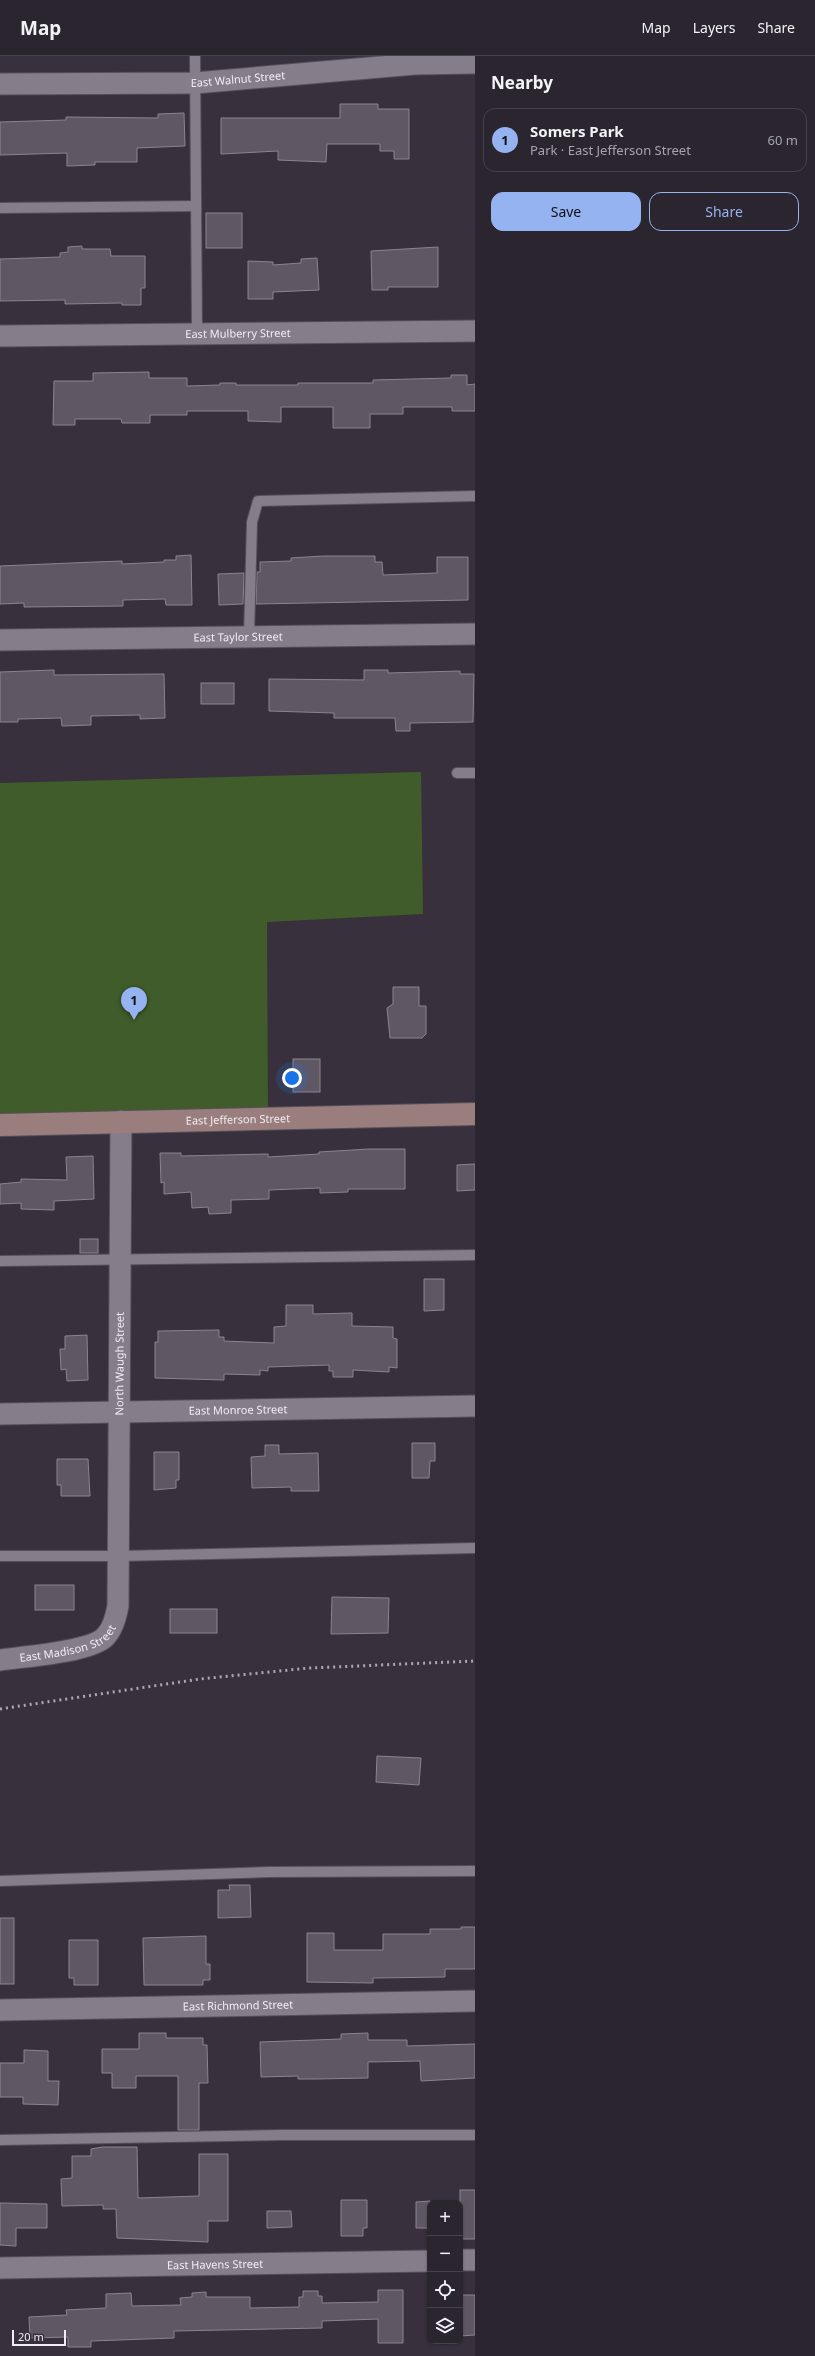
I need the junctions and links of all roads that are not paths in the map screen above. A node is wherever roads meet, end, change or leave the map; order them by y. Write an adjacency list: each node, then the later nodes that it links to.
1 (195, 56): 3 (lane)
2 (475, 63): 3 (street, East Walnut Street)
3 (195, 83): 4 (street, East Walnut Street); 5 (lane)
4 (0, 84)
5 (196, 206): 6 (lane); 8 (lane)
6 (0, 208)
7 (475, 331): 8 (street, East Mulberry Street)
8 (197, 334): 9 (street, East Mulberry Street)
9 (0, 336)
10 (475, 496): 12 (lane)
11 (475, 634): 12 (street, East Taylor Street)
12 (249, 636): 13 (street, East Taylor Street)
13 (0, 640)
14 (457, 773): 15 (lane)
15 (475, 773)
16 (475, 1114): 17 (street, East Jefferson Street)
17 (121, 1121): 18 (street, East Jefferson Street); 20 (street, North Waugh Street)
18 (0, 1125)
19 (475, 1255): 20 (lane)
20 (120, 1259): 21 (lane); 23 (street, North Waugh Street)
21 (0, 1261)
22 (475, 1406): 23 (street, East Monroe Street)
23 (120, 1413): 24 (street, East Monroe Street); 27 (street, North Waugh Street)
24 (0, 1414)
25 (475, 1548): 27 (lane)
26 (0, 1556): 27 (lane)
27 (119, 1556): 28 (street, North Waugh Street)
28 (118, 1606): 29 (street, East Madison Street)
29 (0, 1660)
30 (475, 1871): 31 (lane)
31 (0, 1881)
32 (475, 2001): 33 (street, East Richmond Street)
33 (0, 2010)
34 (475, 2135): 35 (lane)
35 (0, 2140)
36 (463, 2260): 37 (street)
37 (475, 2260)
38 (427, 2261): 39 (street, East Havens Street)
39 (0, 2268)

